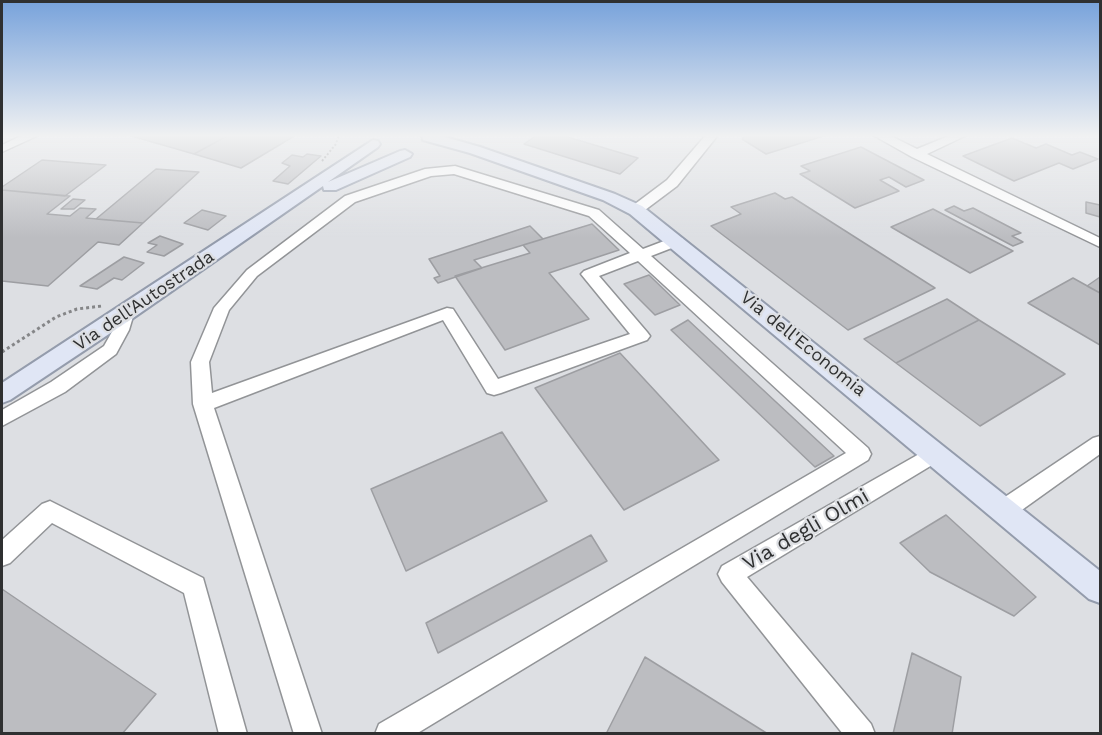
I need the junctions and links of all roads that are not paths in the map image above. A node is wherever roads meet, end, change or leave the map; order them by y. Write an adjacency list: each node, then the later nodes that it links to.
1 (334, 169): 6 (main road, Via dell'Autostrada)
2 (372, 169): 6 (main road, Via dell'Autostrada)
3 (530, 169): 7 (main road, Via dell'Economia)
4 (683, 169): 7 (street)
5 (948, 169): 9 (street)
6 (285, 206): 11 (main road, Via dell'Autostrada)
7 (636, 210): 8 (main road, Via dell'Economia)
8 (677, 241): 10 (street); 16 (main road, Via dell'Economia)
9 (1101, 243)
10 (642, 254): 13 (street); 13 (street); 22 (street)
11 (119, 309): 12 (main road, Via dell'Autostrada); 14 (street)
12 (2, 394)
13 (203, 404): 21 (street)
14 (2, 420)
15 (1101, 444): 17 (street)
16 (935, 453): 17 (main road, Via dell'Economia); 23 (street, Via degli Olmi)
17 (1004, 510): 19 (main road, Via dell'Economia)
18 (2, 555): 20 (street)
19 (1101, 589)
20 (233, 734)
21 (308, 734)
22 (389, 734)
23 (861, 734)

